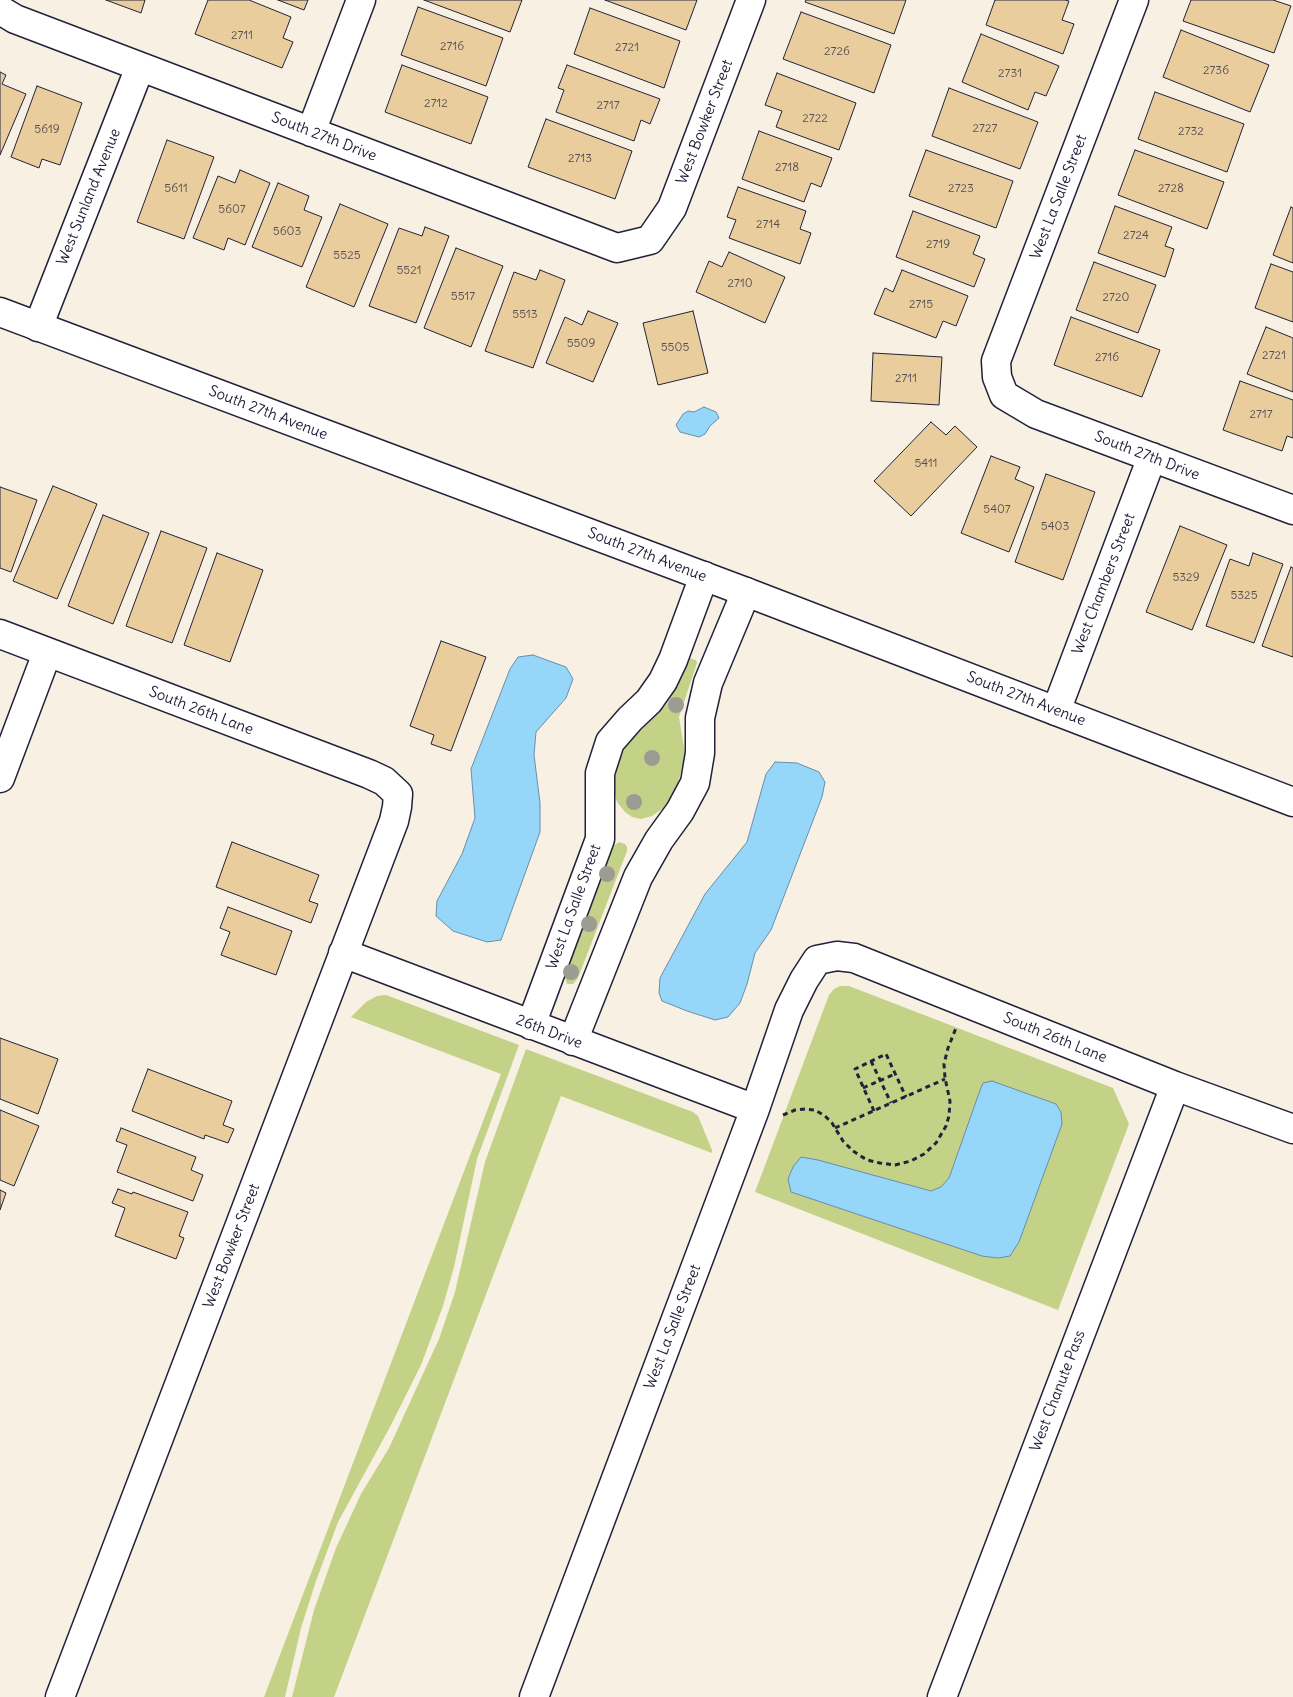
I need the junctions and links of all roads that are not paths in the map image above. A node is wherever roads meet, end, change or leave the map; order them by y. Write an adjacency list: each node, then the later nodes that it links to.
1 (361, 0): 6 (street)
2 (751, 0): 7 (street, West Bowker Street)
3 (1134, 0): 10 (street, West La Salle Street)
4 (0, 10): 5 (street, South 27th Drive)
5 (140, 67): 6 (street, South 27th Drive); 9 (street, West Sunland Avenue)
6 (311, 132): 7 (street, South 27th Drive)
7 (650, 240)
8 (0, 312): 9 (street, South 27th Avenue)
9 (38, 327): 13 (street, South 27th Avenue)
10 (1004, 394): 11 (street, South 27th Drive)
11 (1152, 457): 12 (street, South 27th Drive); 17 (street, West Chambers Street)
12 (1293, 510)
13 (704, 576): 14 (street, South 27th Avenue); 23 (street, West La Salle Street)
14 (746, 592): 17 (street, South 27th Avenue); 24 (street)
15 (0, 634): 16 (street, South 26th Lane)
16 (47, 652): 18 (street); 19 (street, South 26th Lane)
17 (1056, 711): 20 (street, South 27th Avenue)
18 (0, 778)
19 (398, 794): 21 (street, West Bowker Street)
20 (1293, 802)
21 (343, 953): 23 (street, 26th Drive); 28 (street, West Bowker Street)
22 (817, 960): 25 (street, South 26th Lane); 26 (street, West La Salle Street)
23 (530, 1025): 24 (street, 26th Drive)
24 (573, 1041): 26 (street, 26th Drive)
25 (1175, 1086): 27 (street, South 26th Lane); 30 (street, West Chanute Pass)
26 (766, 1113): 29 (street, West La Salle Street)
27 (1293, 1129)
28 (60, 1697)
29 (534, 1697)
30 (942, 1697)

